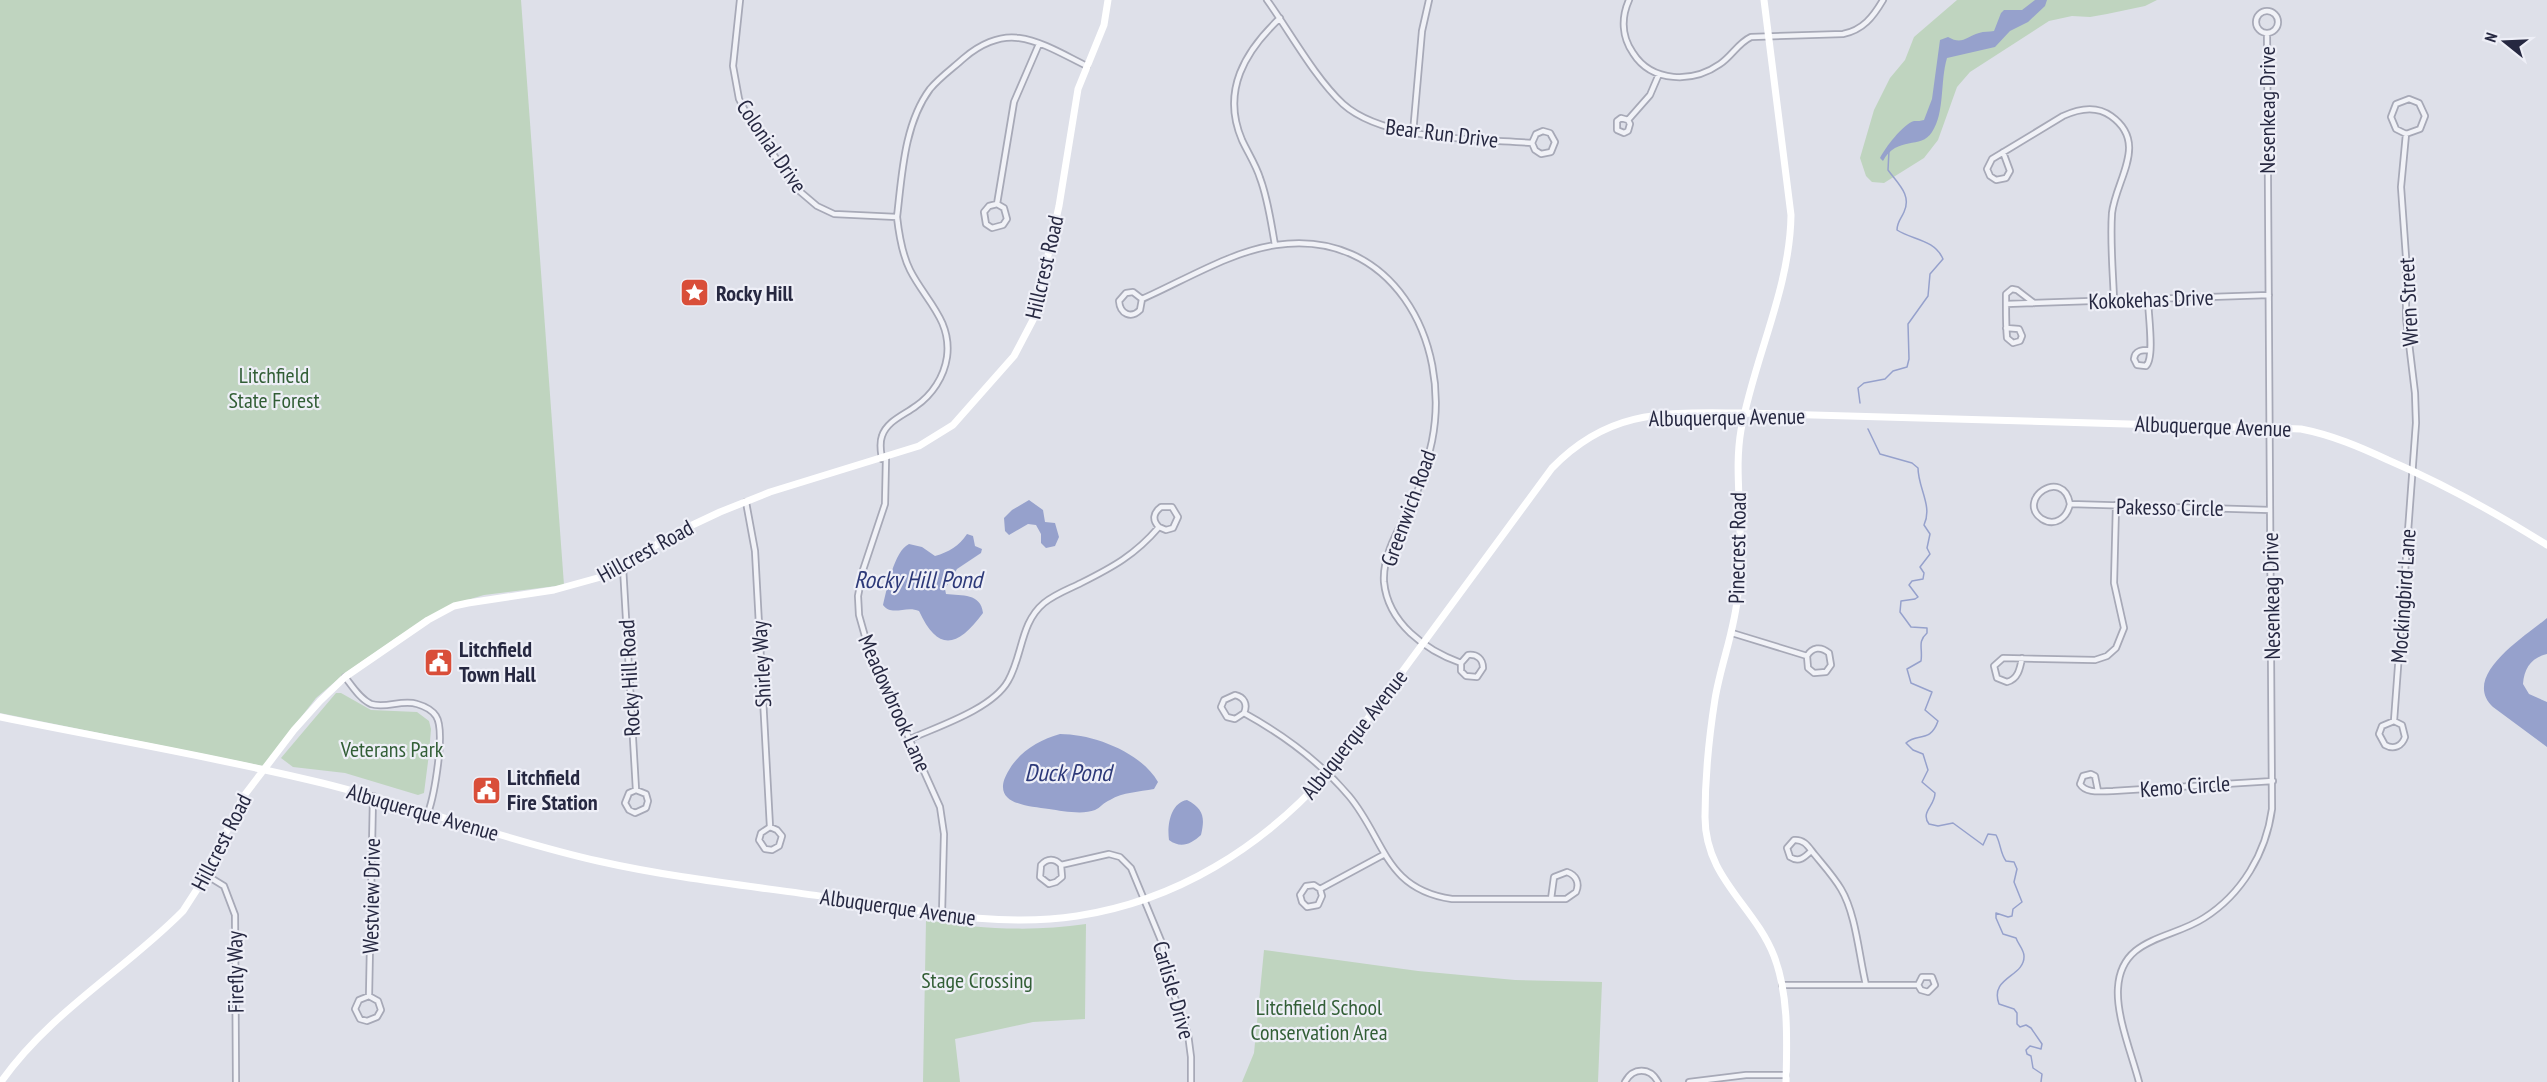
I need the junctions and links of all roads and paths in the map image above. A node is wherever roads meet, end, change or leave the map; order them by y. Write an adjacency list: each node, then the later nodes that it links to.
1 (740, 0): 20 (street, Colonial Drive)
2 (1108, 0): 12 (street, Hillcrest Road)
3 (1268, 0): 8 (street, Bear Run Drive)
4 (1429, 0): 15 (street)
5 (1629, 0): 13 (street)
6 (1764, 0): 10 (street, Pinecrest Road)
7 (1883, 0): 10 (street)
8 (1280, 18): 15 (street, Bear Run Drive); 21 (street)
9 (2267, 34): 9 (street, Nesenkeag Drive); 22 (street, Nesenkeag Drive)
10 (1766, 35): 13 (street); 30 (street, Pinecrest Road)
11 (1039, 44): 12 (street); 19 (street); 20 (street)
12 (1087, 66): 32 (street, Hillcrest Road)
13 (1659, 74): 14 (street)
14 (1628, 120)
15 (1413, 133): 17 (street, Bear Run Drive)
16 (2406, 134): 16 (street); 33 (street, Wren Street)
17 (1532, 143): 17 (street, Bear Run Drive)
18 (2003, 152): 18 (street); 25 (street)
19 (997, 204): 19 (street)
20 (897, 217): 32 (street, Meadowbrook Lane)
21 (1275, 245): 23 (street, Greenwich Road); 42 (street, Greenwich Road)
22 (2269, 295): 24 (street, Kokokehas Drive); 31 (street, Nesenkeag Drive)
23 (1142, 299): 23 (street, Greenwich Road)
24 (2148, 299): 25 (street, Kokokehas Drive); 29 (street)
25 (2114, 300): 26 (street, Kokokehas Drive)
26 (2034, 303): 27 (street, Kokokehas Drive); 27 (street, Kokokehas Drive)
27 (2006, 304): 28 (street)
28 (2006, 328)
29 (2150, 350)
30 (1745, 413): 31 (street, Albuquerque Avenue); 41 (street, Pinecrest Road); 42 (street, Albuquerque Avenue)
31 (2269, 428): 33 (street, Albuquerque Avenue); 37 (street, Nesenkeag Drive)
32 (884, 459): 34 (street, Hillcrest Road); 50 (street, Meadowbrook Lane)
33 (2413, 471): 39 (street, Albuquerque Avenue); 49 (street, Mockingbird Lane)
34 (746, 502): 40 (street, Hillcrest Road); 58 (street, Shirley Way)
35 (2070, 504): 35 (street); 36 (street, Pakesso Circle)
36 (2116, 506): 37 (street, Pakesso Circle); 44 (street)
37 (2270, 510): 53 (street, Nesenkeag Drive)
38 (1159, 527): 38 (street); 50 (street)
39 (2547, 545)
40 (623, 567): 46 (street, Hillcrest Road); 54 (street, Rocky Hill Road)
41 (1732, 633): 43 (street); 67 (street, Pinecrest Road)
42 (1423, 643): 45 (street, Greenwich Road); 52 (street, Albuquerque Avenue)
43 (1807, 656): 43 (street)
44 (2022, 658): 44 (street)
45 (1461, 663): 45 (street)
46 (345, 677): 51 (street, Hillcrest Road); 57 (street)
47 (1244, 713): 47 (street); 52 (street)
48 (0, 717): 51 (street, Albuquerque Avenue)
49 (2394, 721): 49 (street, Mockingbird Lane)
50 (910, 739): 66 (street, Meadowbrook Lane)
51 (263, 770): 56 (street, Albuquerque Avenue); 62 (street, Hillcrest Road)
52 (1327, 774): 60 (street); 65 (street, Albuquerque Avenue)
53 (2273, 781): 55 (street, Kemo Circle); 78 (street, Nesenkeag Drive)
54 (636, 790): 54 (street, Rocky Hill Road)
55 (2098, 791): 55 (street)
56 (373, 796): 57 (street, Albuquerque Avenue); 70 (street, Westview Drive)
57 (428, 813): 66 (street, Albuquerque Avenue)
58 (770, 827): 58 (street, Shirley Way)
59 (1811, 851): 59 (street); 68 (street)
60 (1383, 855): 63 (street); 64 (street)
61 (1061, 865): 61 (street); 65 (street, Carlisle Drive)
62 (206, 875): 72 (street, Hillcrest Road); 73 (street, Firefly Way)
63 (1320, 889): 63 (street)
64 (1551, 899): 64 (street)
65 (1144, 900): 66 (street, Albuquerque Avenue); 74 (street, Carlisle Drive)
66 (942, 913)
67 (1781, 985): 68 (street); 71 (street, Pinecrest Road)
68 (1866, 985): 69 (street)
69 (1918, 985)
70 (369, 996): 70 (street, Westview Drive)
71 (1786, 1078): 77 (street)
72 (1, 1082)
73 (237, 1082)
74 (1191, 1082)
75 (1625, 1082): 76 (street)
76 (1658, 1082)
77 (1689, 1082)
78 (2139, 1082)

